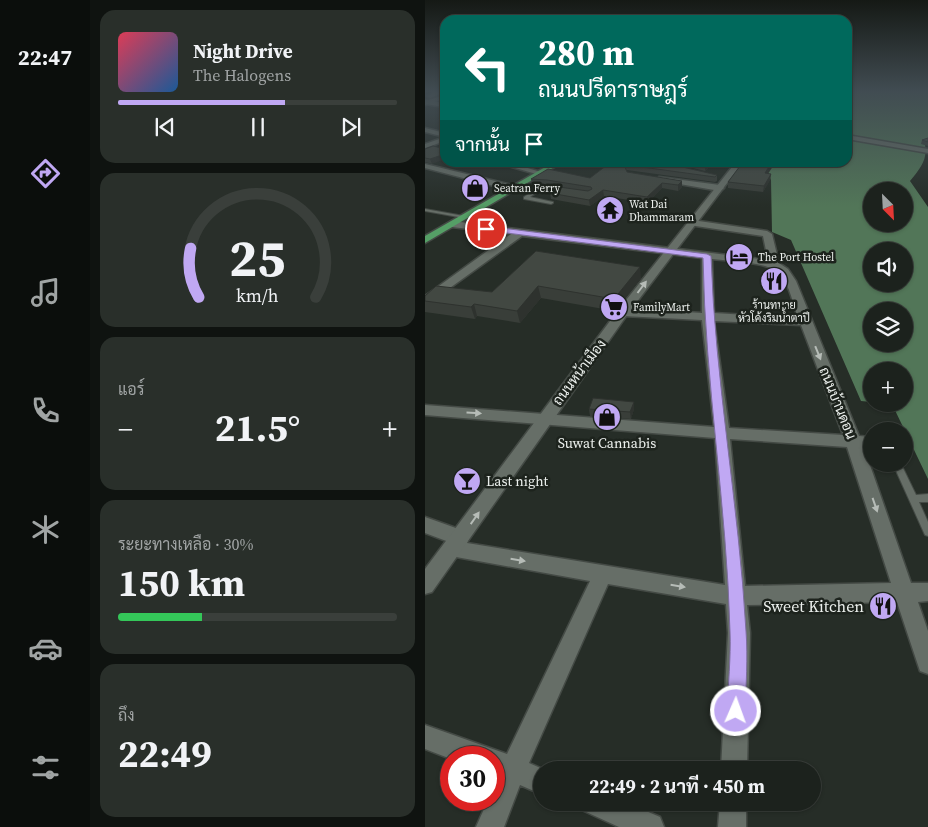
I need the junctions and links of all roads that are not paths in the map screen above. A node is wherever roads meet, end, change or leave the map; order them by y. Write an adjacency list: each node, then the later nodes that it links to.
1 (425, 130): 2 (street)
2 (440, 134)
3 (852, 138): 7 (street)
4 (440, 141): 5 (street)
5 (426, 145): 6 (street)
6 (440, 149)
7 (928, 151)
8 (425, 166): 14 (street)
9 (517, 167): 12 (street)
10 (551, 167): 12 (main road)
11 (734, 167): 15 (street, ถนนหน้าเมือง)
12 (540, 173): 14 (main road)
13 (657, 178): 15 (street)
14 (513, 188): 17 (lane); 20 (main road)
15 (720, 188): 21 (street, ถนนหน้าเมือง)
16 (569, 191): 17 (lane)
17 (534, 192): 18 (lane)
18 (551, 203)
19 (425, 210): 20 (lane)
20 (464, 217): 22 (main road)
21 (692, 223): 25 (street, ถนนหน้าเมือง); 27 (street)
22 (452, 224): 23 (street); 24 (main road)
23 (519, 233): 25 (street); 28 (street)
24 (425, 240)
25 (670, 251): 26 (street); 29 (street, ถนนหน้าเมือง, one-way to 25)
26 (707, 256): 27 (street); 30 (street)
27 (774, 264): 31 (street, ถนนบ้านดอน)
28 (425, 301)
29 (623, 312): 30 (street); 33 (street, ถนนหน้าเมือง)
30 (708, 318): 31 (street); 34 (street)
31 (805, 322): 35 (street, ถนนบ้านดอน, one-way to 35)
32 (425, 410): 33 (street, one-way to 33)
33 (545, 418): 34 (street); 42 (street, ถนนหน้าเมือง, one-way to 33)
34 (721, 434): 35 (street); 47 (street)
35 (854, 443): 36 (street); 46 (street, ถนนบ้านดอน, one-way to 46)
36 (863, 443)
37 (901, 472): 39 (lane)
38 (928, 498): 39 (lane)
39 (913, 499): 41 (lane)
40 (425, 525): 42 (street)
41 (928, 532)
42 (456, 543): 43 (street, one-way to 43); 44 (street, ถนนหน้าเมือง)
43 (603, 574): 47 (street, one-way to 47); 51 (street)
44 (425, 585)
45 (928, 592): 46 (street)
46 (904, 593): 47 (street); 48 (street, ถนนบ้านดอน)
47 (735, 596): 52 (street)
48 (928, 663)
49 (425, 738): 50 (street)
50 (448, 746)
51 (505, 761)
52 (734, 761)
53 (505, 766): 54 (street)
54 (533, 778)
55 (493, 811): 58 (street)
56 (614, 811): 59 (street)
57 (733, 811): 60 (street)
58 (490, 827)
59 (651, 827)
60 (732, 827)

